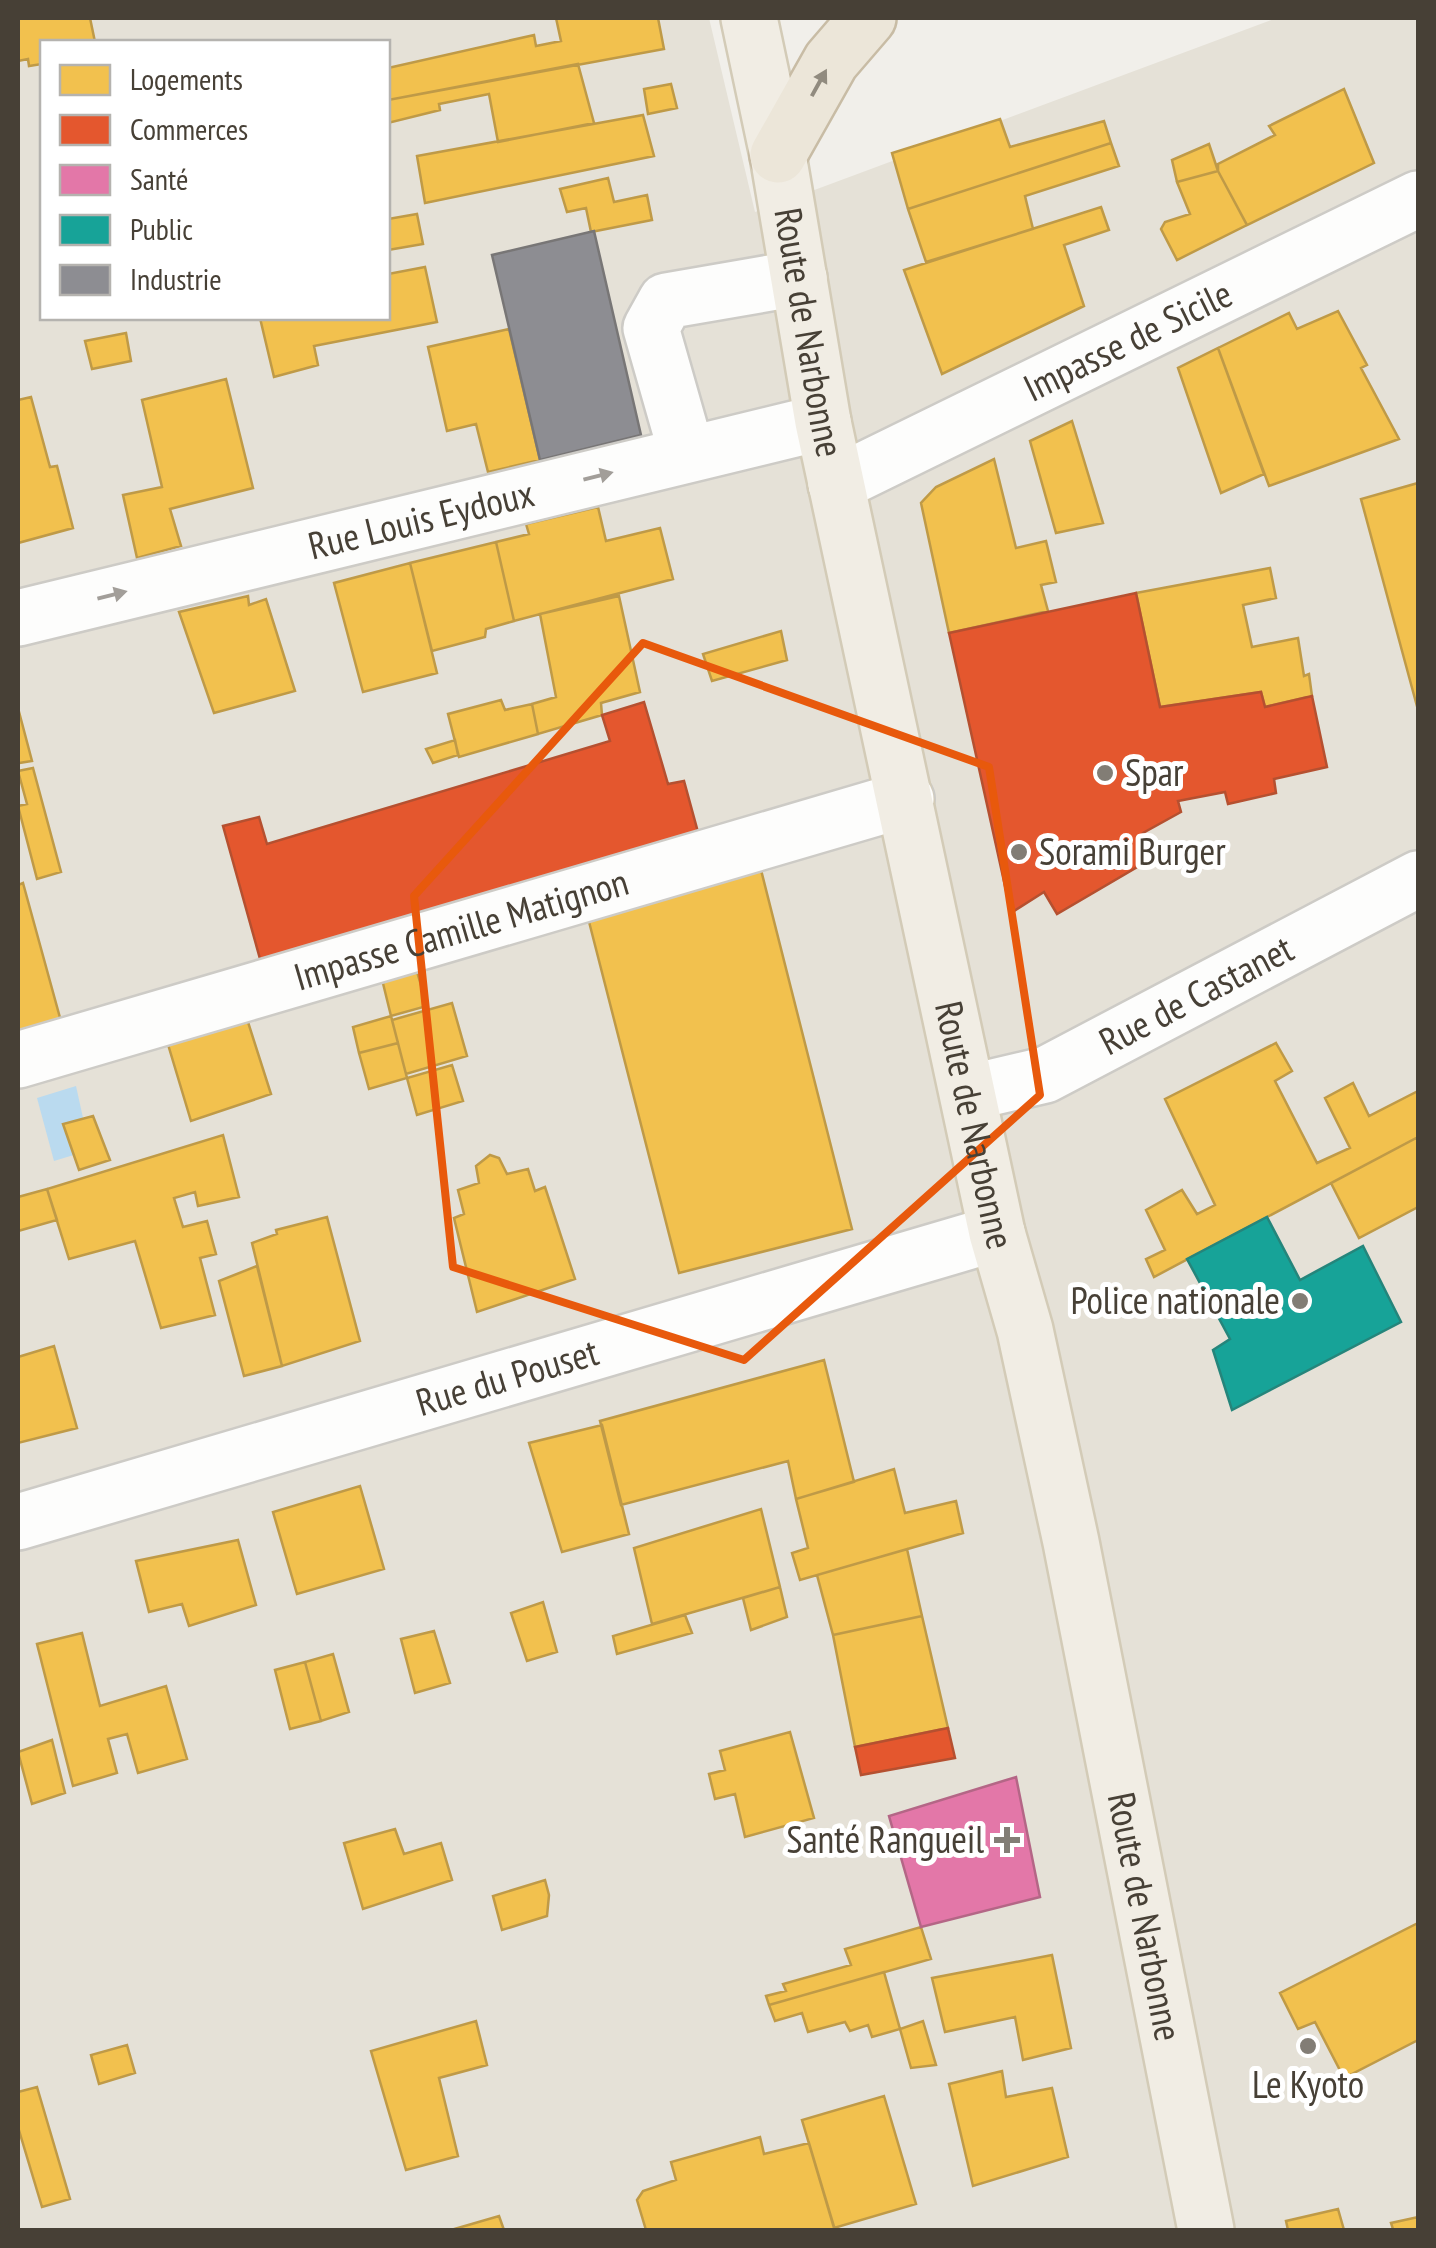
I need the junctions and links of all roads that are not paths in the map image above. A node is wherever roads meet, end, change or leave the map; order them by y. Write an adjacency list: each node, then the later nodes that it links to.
1 (749, 18): 3 (main road, Route de Narbonne)
2 (868, 18): 3 (highway, one-way to 2)
3 (778, 156): 5 (main road, Route de Narbonne)
4 (1418, 199): 8 (street, Impasse de Sicile)
5 (799, 278): 6 (main road, Route de Narbonne); 7 (street)
6 (823, 422): 7 (street, Rue Louis Eydoux); 8 (main road, Route de Narbonne)
7 (687, 454): 9 (street, Rue Louis Eydoux, one-way to 7)
8 (836, 484): 10 (main road, Route de Narbonne)
9 (18, 618)
10 (906, 799): 12 (street, Impasse Camille Matignon); 13 (main road, Route de Narbonne)
11 (1418, 879): 13 (street, Rue de Castanet)
12 (18, 1060)
13 (968, 1093): 14 (main road, Route de Narbonne)
14 (997, 1232): 15 (street, Rue du Pouset); 16 (main road, Route de Narbonne)
15 (18, 1522)
16 (1200, 2229)

